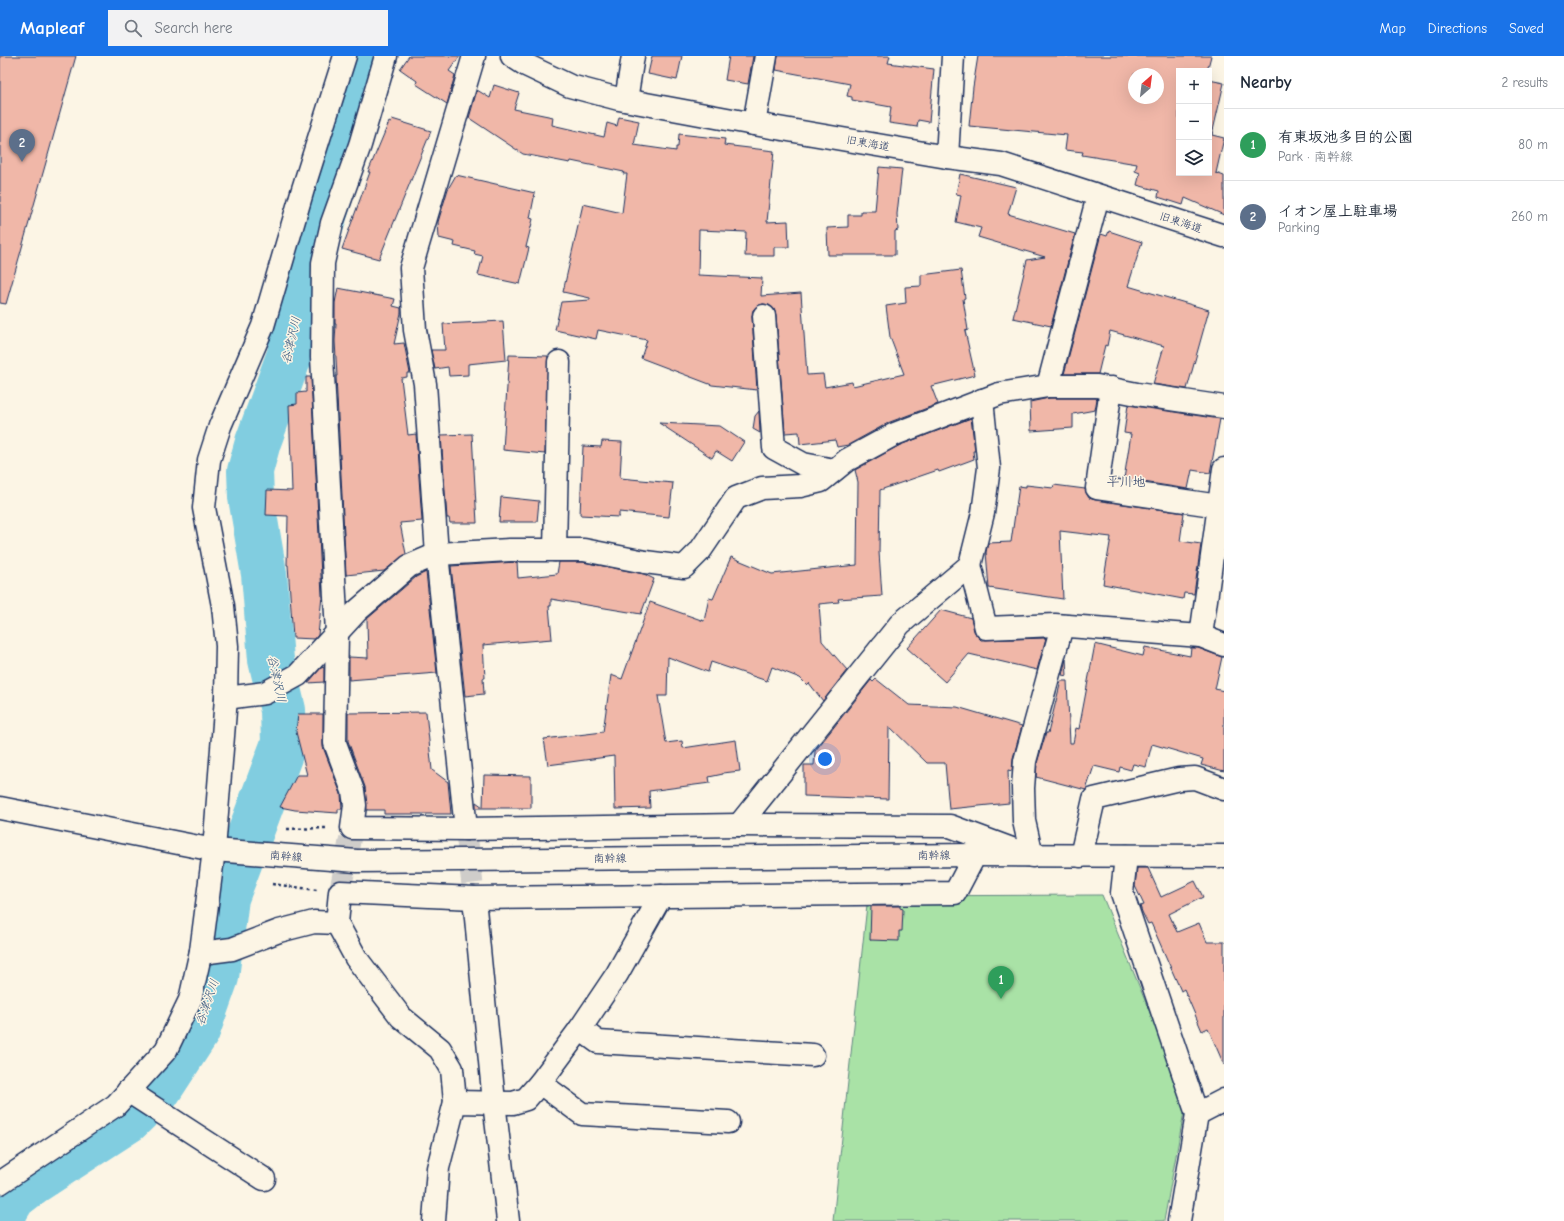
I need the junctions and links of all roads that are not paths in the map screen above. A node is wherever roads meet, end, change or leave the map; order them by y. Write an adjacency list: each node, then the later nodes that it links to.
1 (345, 56): 29 (street)
2 (386, 56): 26 (street)
3 (474, 56): 23 (street)
4 (512, 56): 8 (street, 旧東海道)
5 (632, 56): 8 (street)
6 (766, 56): 9 (street)
7 (953, 56): 10 (street)
8 (626, 100): 9 (street, 旧東海道)
9 (754, 124): 10 (street, 旧東海道)
10 (947, 157): 11 (street, 旧東海道)
11 (1098, 196): 12 (street, 旧東海道); 15 (street)
12 (1224, 236)
13 (764, 316): 20 (street)
14 (559, 362): 22 (street)
15 (1048, 386): 16 (street); 17 (street)
16 (1111, 388): 18 (street); 21 (street)
17 (982, 400): 20 (street); 24 (street)
18 (1224, 407)
19 (1224, 468): 21 (street)
20 (834, 470): 22 (street)
21 (1219, 506): 27 (street)
22 (555, 550): 23 (street)
23 (437, 554): 26 (street); 33 (street)
24 (970, 565): 25 (street); 32 (street)
25 (1062, 626): 27 (street); 36 (street)
26 (337, 632): 29 (street); 33 (street)
27 (1201, 636): 28 (street)
28 (1224, 645)
29 (226, 698): 34 (street)
30 (1224, 789): 37 (street)
31 (0, 808): 34 (street, 南幹線)
32 (739, 825): 33 (street); 36 (street)
33 (466, 829)
34 (214, 850): 35 (street, 南幹線); 43 (street)
35 (975, 855): 36 (street, 南幹線); 40 (street)
36 (1032, 856): 37 (street, 南幹線)
37 (1080, 856): 38 (street, 南幹線)
38 (1126, 856): 39 (street, 南幹線); 51 (street)
39 (1224, 856)
40 (661, 896): 41 (street); 44 (street)
41 (474, 898): 42 (street); 50 (street)
42 (337, 923): 43 (street); 49 (street)
43 (201, 951): 47 (street)
44 (580, 1029): 45 (street); 46 (street)
45 (813, 1055)
46 (540, 1083): 50 (street); 52 (street)
47 (128, 1091): 53 (street); 54 (street)
48 (1224, 1100): 51 (street)
49 (456, 1102): 50 (street); 55 (street)
50 (494, 1102): 56 (street)
51 (1197, 1114): 57 (street)
52 (728, 1122)
53 (264, 1179)
54 (0, 1183)
55 (434, 1221)
56 (508, 1221)
57 (1179, 1221)

